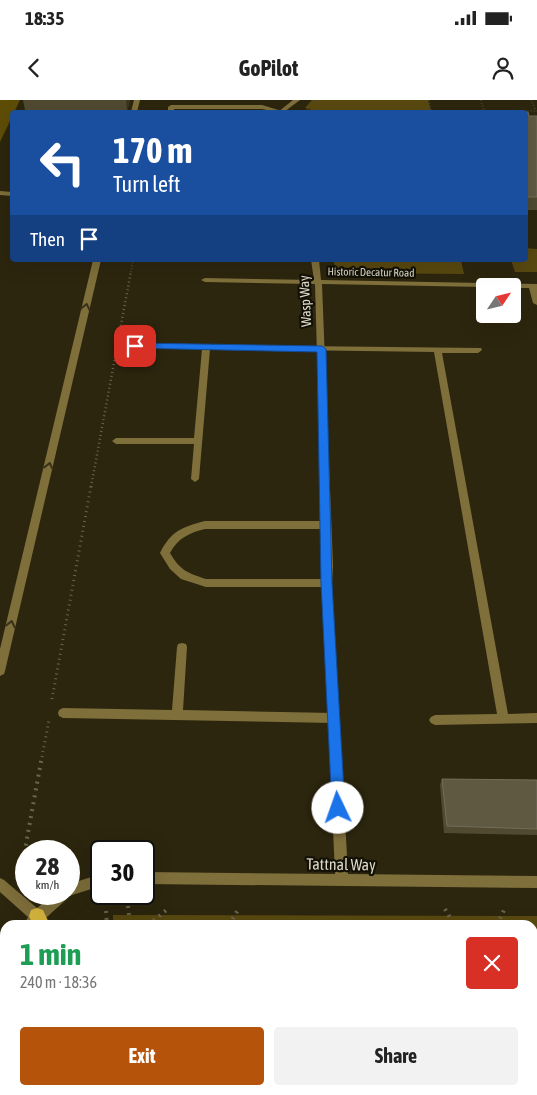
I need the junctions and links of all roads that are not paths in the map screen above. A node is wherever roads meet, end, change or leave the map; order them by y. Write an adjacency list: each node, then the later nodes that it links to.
1 (298, 100): 4 (street)
2 (171, 110): 3 (street)
3 (274, 110)
4 (285, 110)
5 (97, 262): 22 (street, one-way to 5)
6 (315, 262): 8 (street, Wasp Way)
7 (205, 280): 8 (street, Historic Decatur Road)
8 (318, 282): 9 (street, Historic Decatur Road); 13 (street, Wasp Way)
9 (535, 286): 10 (street)
10 (537, 302)
11 (135, 346): 12 (street)
12 (206, 347): 13 (street); 17 (street)
13 (322, 349): 14 (street); 19 (street, Wasp Way)
14 (438, 350): 15 (street); 27 (street)
15 (478, 350)
16 (116, 441): 17 (street)
17 (198, 441): 18 (street)
18 (195, 478)
19 (325, 525): 20 (street, Wasp Way); 20 (street)
20 (327, 583): 25 (street, Wasp Way)
21 (182, 647): 24 (street)
22 (0, 671)
23 (63, 713): 24 (street)
24 (177, 715): 25 (street)
25 (334, 718): 30 (street, Wasp Way)
26 (537, 718): 27 (street)
27 (503, 719): 28 (street)
28 (435, 720)
29 (155, 878): 30 (street, Tattnal Way)
30 (342, 881): 31 (street, Tattnal Way)
31 (537, 882)
32 (0, 884): 34 (street)
33 (53, 905): 35 (street)
34 (35, 920)
35 (39, 920)

